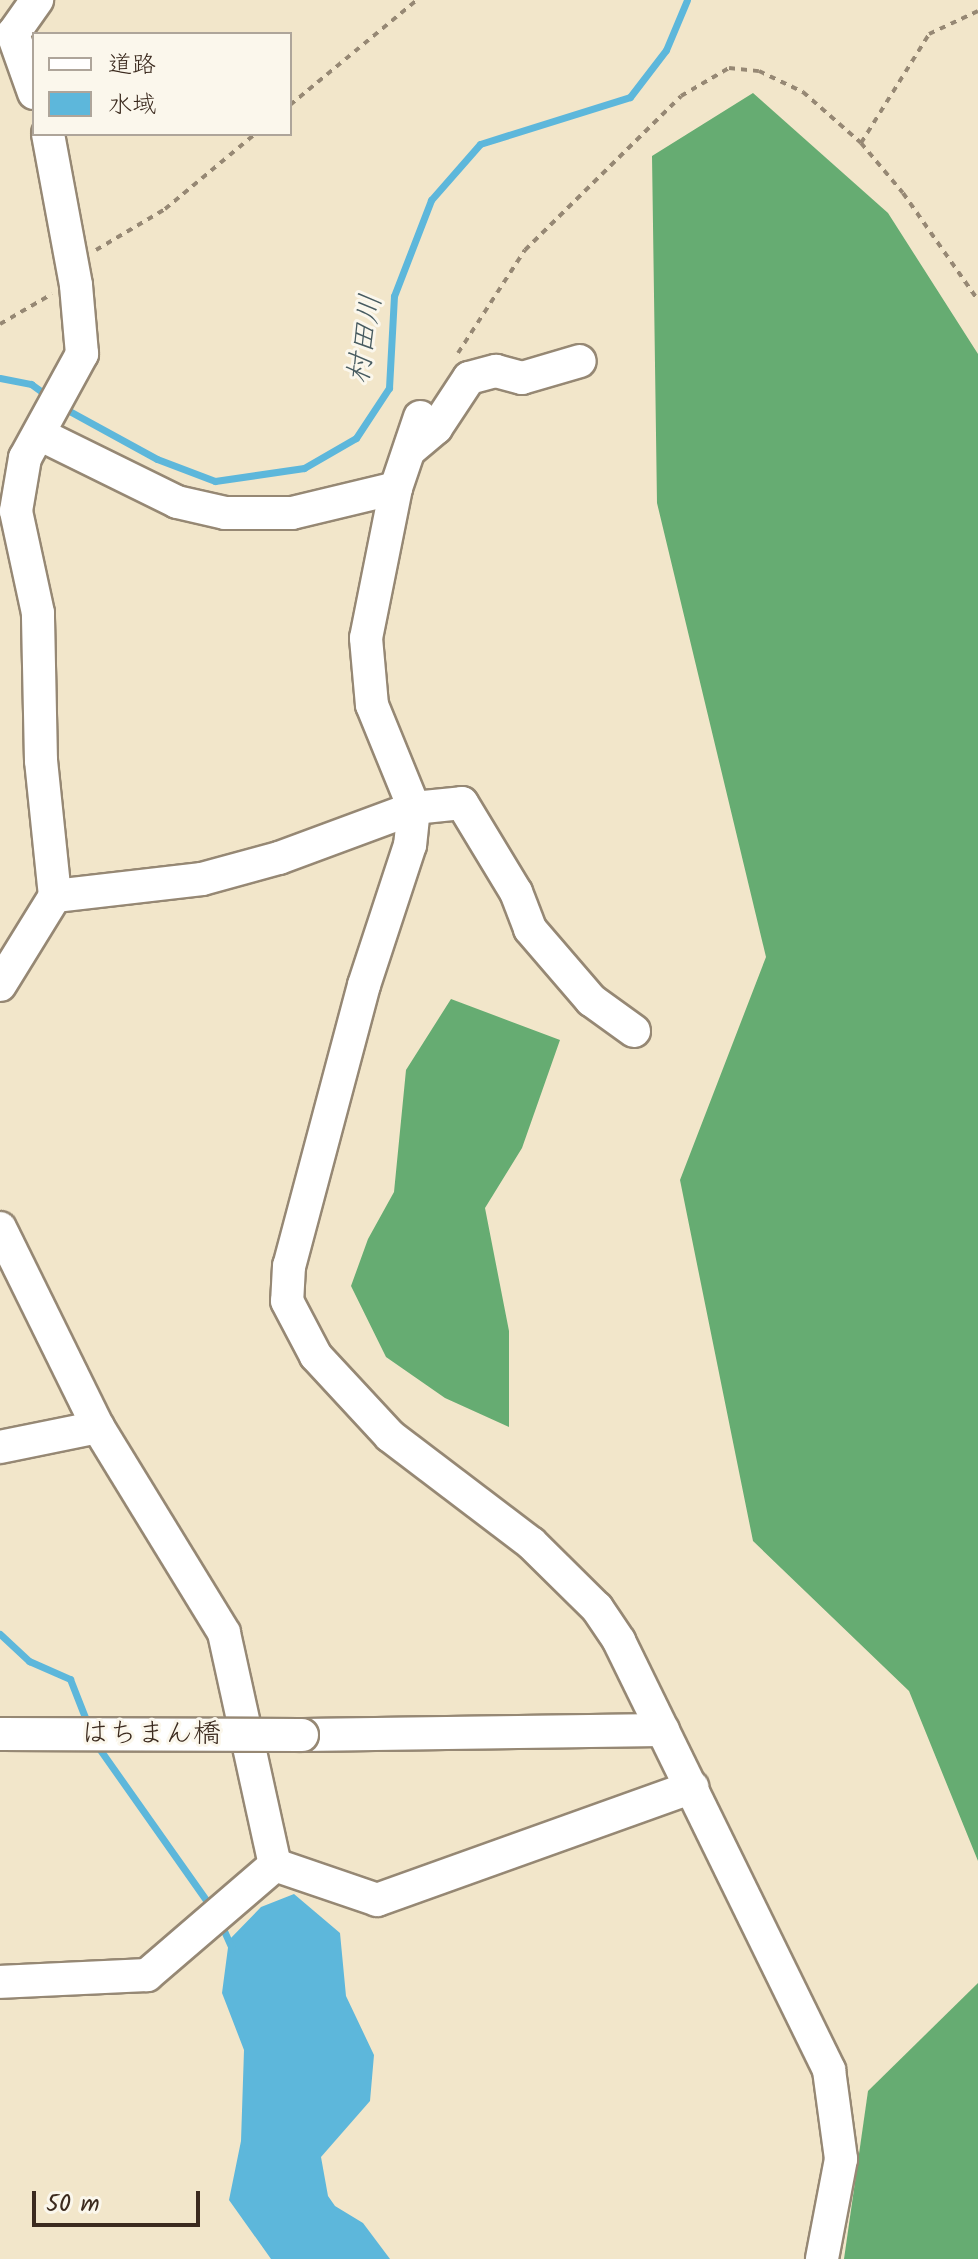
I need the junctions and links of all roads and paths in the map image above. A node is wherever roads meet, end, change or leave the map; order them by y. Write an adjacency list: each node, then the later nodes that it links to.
1 (37, 0): 4 (street)
2 (417, 0): 6 (path)
3 (978, 11): 9 (path)
4 (7, 37): 5 (street)
5 (32, 89)
6 (292, 103)
7 (48, 136): 10 (street)
8 (253, 136): 10 (path)
9 (861, 143): 11 (path); 13 (path)
10 (74, 272): 12 (path); 16 (street)
11 (978, 300)
12 (0, 324)
13 (455, 357)
14 (580, 361): 17 (street)
15 (420, 417): 17 (street)
16 (39, 434): 18 (street); 20 (street)
17 (408, 451): 18 (street)
18 (396, 488): 19 (street)
19 (414, 808): 20 (street); 22 (street); 26 (street)
20 (55, 896): 21 (street)
21 (0, 985)
22 (634, 1031)
23 (0, 1228): 24 (street)
24 (98, 1427): 25 (street); 29 (street)
25 (0, 1447)
26 (663, 1730): 27 (street, はちまん橋, bridge); 28 (street)
27 (0, 1734)
28 (692, 1787): 29 (street); 31 (street)
29 (275, 1865): 30 (street)
30 (0, 1982)
31 (822, 2259)

